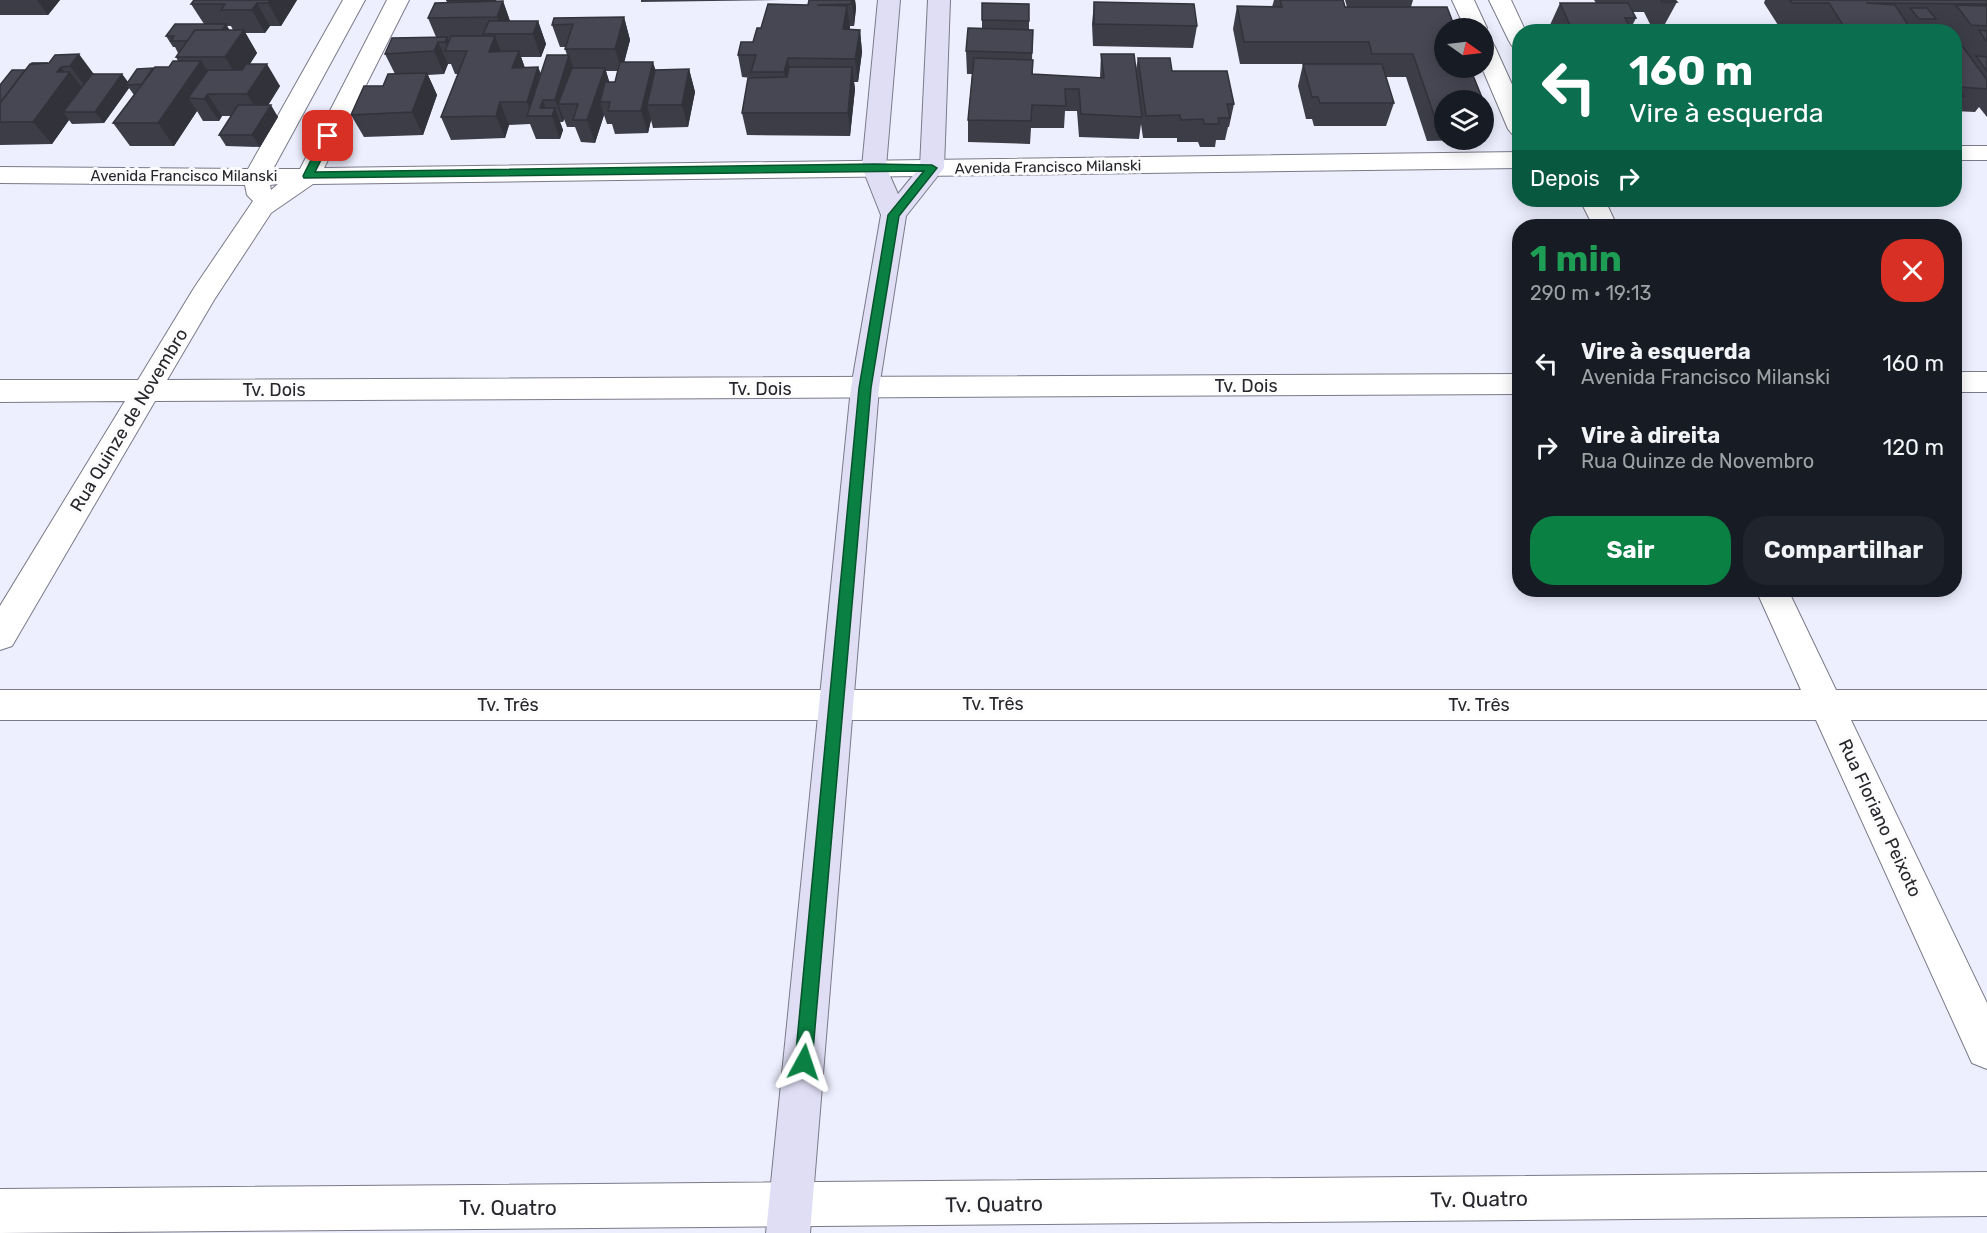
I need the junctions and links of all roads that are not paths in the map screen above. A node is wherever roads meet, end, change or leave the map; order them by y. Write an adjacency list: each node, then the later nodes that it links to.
1 (354, 0): 18 (street)
2 (398, 0): 17 (street, Rua Quinze de Novembro)
3 (889, 0): 14 (street)
4 (939, 0): 15 (street)
5 (1463, 0): 7 (street)
6 (1500, 0): 8 (street)
7 (1471, 18)
8 (1512, 25)
9 (1494, 70): 10 (street)
10 (1512, 111)
11 (1962, 153): 12 (street)
12 (1987, 153)
13 (1512, 160): 15 (street, Avenida Francisco Milanski)
14 (874, 167): 15 (street, Avenida Francisco Milanski); 17 (street, Avenida Francisco Milanski); 20 (street)
15 (932, 168): 20 (street)
16 (0, 175): 18 (street, Avenida Francisco Milanski)
17 (308, 176): 18 (street, Avenida Francisco Milanski); 19 (street, Rua Quinze de Novembro)
18 (256, 177): 19 (street)
19 (262, 207): 25 (street, Rua Quinze de Novembro)
20 (894, 215): 24 (street)
21 (1962, 382): 22 (street)
22 (1987, 382)
23 (1512, 384): 24 (street, Tv. Dois)
24 (865, 388): 25 (street, Tv. Dois); 29 (street)
25 (147, 390): 26 (street, Tv. Dois); 28 (street, Rua Quinze de Novembro)
26 (0, 391)
27 (1775, 597): 31 (street, Rua Floriano Peixoto)
28 (0, 636)
29 (835, 704): 30 (street, Tv. Três); 31 (street, Tv. Três); 36 (street)
30 (0, 705)
31 (1827, 705): 32 (street, Tv. Três); 33 (street, Rua Floriano Peixoto)
32 (1987, 705)
33 (1987, 1048)
34 (1987, 1194): 36 (street, Tv. Quatro)
35 (0, 1211): 36 (street, Tv. Quatro)
36 (789, 1219)

